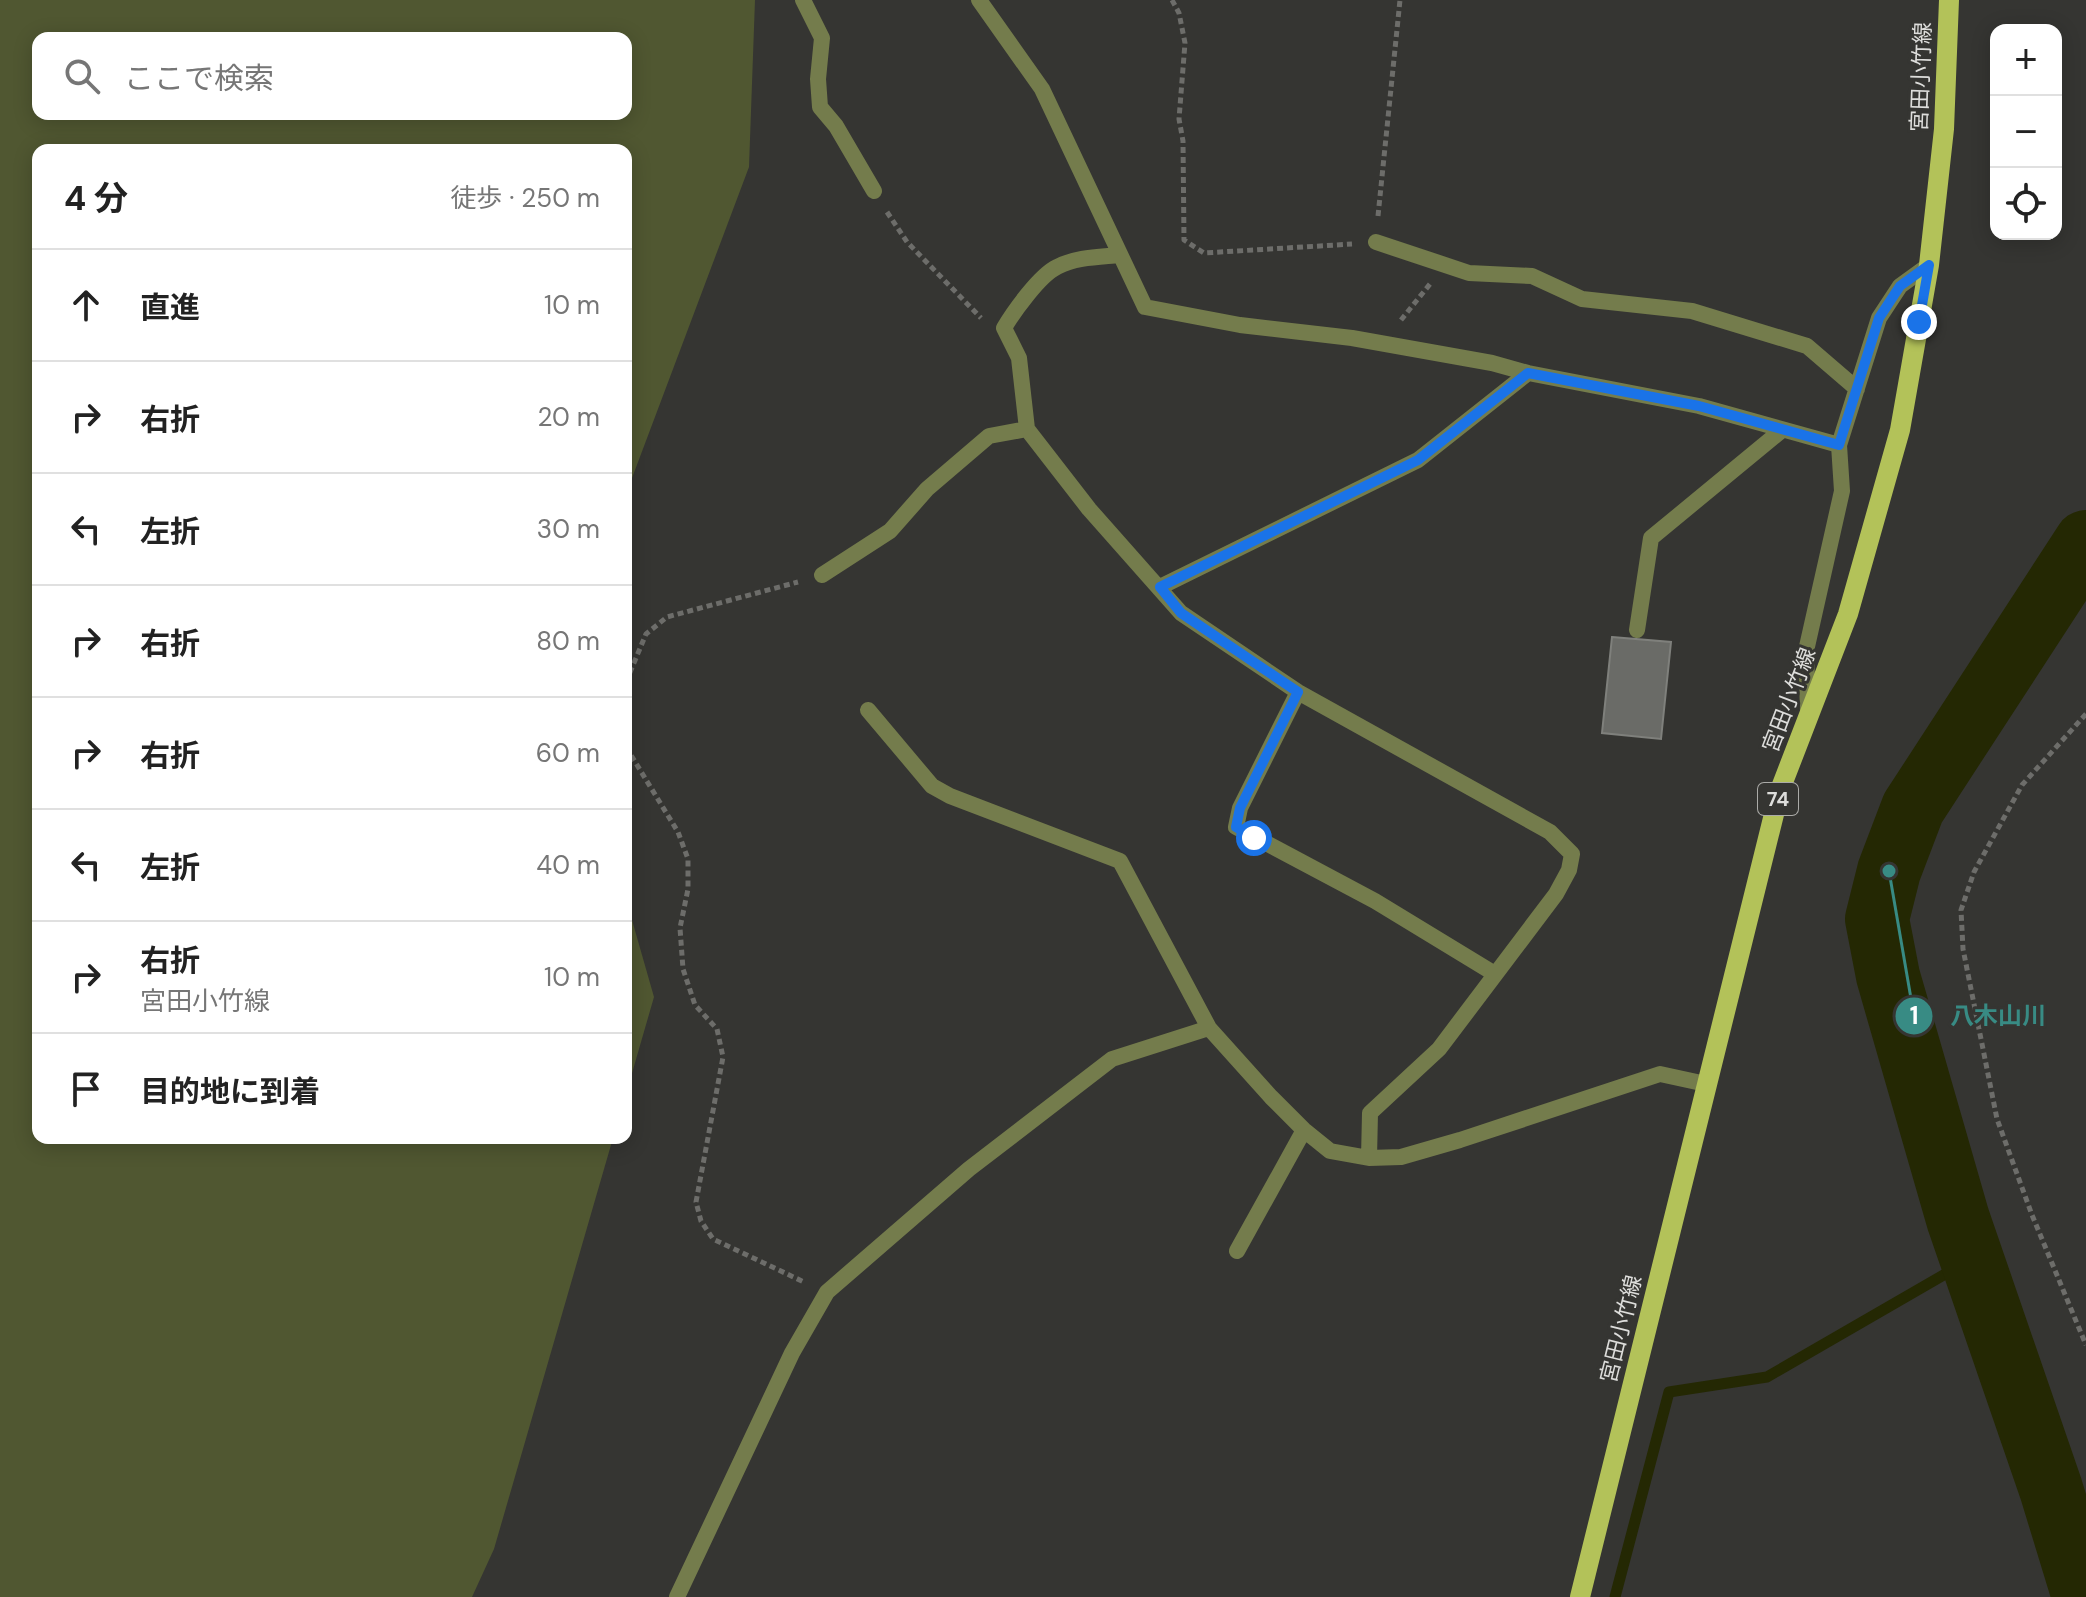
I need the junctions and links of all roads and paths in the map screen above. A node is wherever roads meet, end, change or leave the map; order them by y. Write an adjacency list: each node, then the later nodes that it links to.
1 (803, 0): 6 (street)
2 (979, 0): 8 (street)
3 (1172, 0): 7 (path)
4 (1400, 0): 7 (path)
5 (1949, 0): 10 (main road, 宮田小竹線 / 74)
6 (874, 191): 11 (path)
7 (1376, 242): 9 (street)
8 (1119, 255): 11 (street); 12 (street)
9 (1438, 265): 12 (path); 14 (street)
10 (1929, 265): 14 (street); 25 (main road, 宮田小竹線 / 74)
11 (1004, 328): 15 (street)
12 (1392, 345): 13 (street)
13 (1528, 373): 16 (street); 19 (street)
14 (1857, 389): 17 (street)
15 (1027, 429): 18 (street); 19 (street)
16 (1782, 430): 17 (street); 20 (street)
17 (1839, 445): 25 (street)
18 (822, 575): 21 (path)
19 (1160, 587): 22 (street)
20 (1637, 630)
21 (632, 668)
22 (1298, 692): 27 (street); 27 (street)
23 (868, 710): 28 (street)
24 (2086, 714): 34 (path)
25 (1808, 719): 29 (main road, 宮田小竹線 / 74)
26 (632, 757): 33 (path)
27 (1495, 974): 31 (street)
28 (1209, 1028): 30 (street); 33 (street)
29 (1706, 1084): 31 (street); 36 (main road, 宮田小竹線 / 74)
30 (1304, 1130): 31 (street); 32 (street)
31 (1369, 1158)
32 (1237, 1251)
33 (827, 1292): 35 (street)
34 (2086, 1345)
35 (677, 1597)
36 (1580, 1597)

